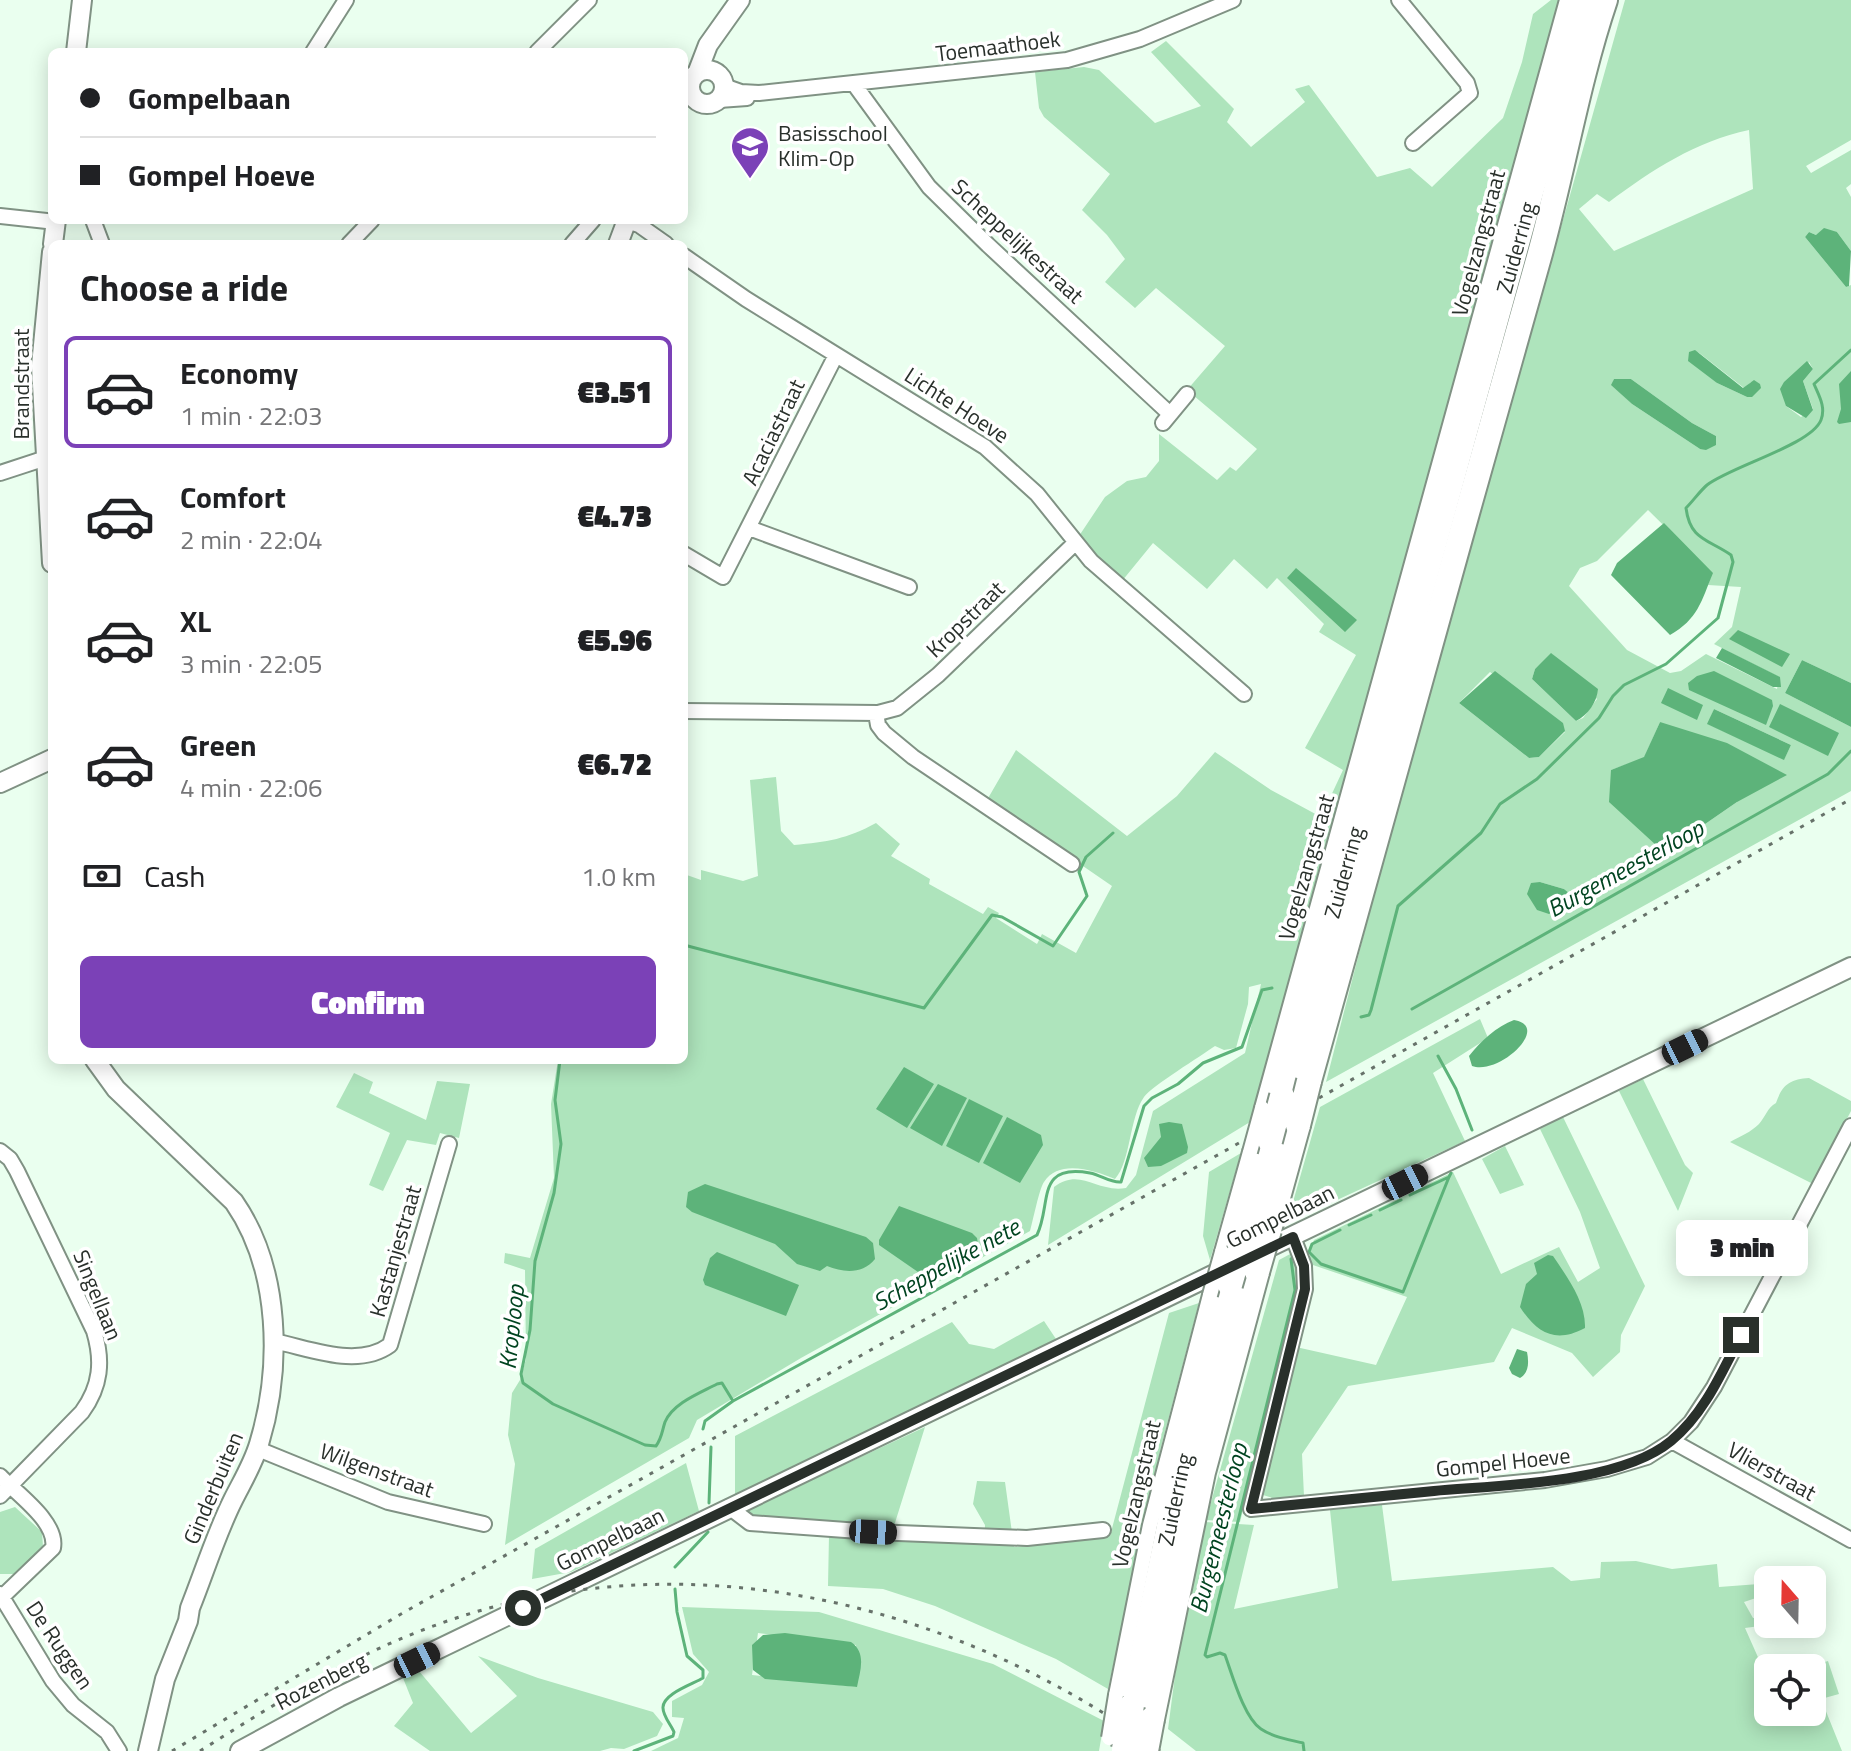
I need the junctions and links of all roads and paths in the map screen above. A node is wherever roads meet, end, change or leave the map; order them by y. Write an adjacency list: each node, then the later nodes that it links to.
1 (82, 0): 10 (street)
2 (346, 0): 11 (street)
3 (589, 0): 12 (street)
4 (740, 0): 13 (street)
5 (1233, 0): 14 (street, Toemaathoek)
6 (1399, 0): 17 (street)
7 (1567, 0): 45 (street, Vogelzangstraat)
8 (1584, 0): 45 (highway, Zuiderring)
9 (1605, 0): 60 (highway, Zuiderring, bridge)
10 (76, 48)
11 (316, 48)
12 (541, 48)
13 (705, 71): 15 (street); 16 (street)
14 (854, 84): 15 (street, Toemaathoek); 29 (street, Scheppelijkestraat)
15 (722, 93): 16 (street)
16 (689, 100)
17 (1413, 143)
18 (0, 216): 19 (street)
19 (48, 220)
20 (368, 224): 23 (street)
21 (590, 224): 24 (street)
22 (637, 224): 25 (street)
23 (353, 240)
24 (576, 240)
25 (660, 240)
26 (688, 259): 28 (street, Lichte Hoeve)
27 (48, 287): 30 (street, Brandstraat)
28 (836, 355): 33 (street, Acaciastraat); 34 (street, Lichte Hoeve)
29 (1187, 394)
30 (48, 443)
31 (48, 457): 32 (street)
32 (0, 473)
33 (749, 528): 35 (street, Acaciastraat); 36 (street)
34 (1075, 543): 37 (street, Lichte Hoeve); 39 (street, Kropstraat)
35 (688, 556)
36 (909, 587)
37 (1244, 694)
38 (688, 711): 39 (street, Kropstraat)
39 (876, 713): 42 (street)
40 (48, 761): 41 (street)
41 (0, 783)
42 (1072, 864)
43 (1851, 967): 49 (street, Gompelbaan)
44 (98, 1064): 50 (street, Ginderbuiten)
45 (1272, 1102): 60 (highway, Zuiderring, bridge)
46 (1851, 1126): 51 (street, Gompel Hoeve)
47 (449, 1144): 50 (street, Kastanjestraat)
48 (0, 1151): 53 (street, Singellaan)
49 (1293, 1237): 51 (street, Gompel Hoeve); 54 (street, Gompelbaan)
50 (273, 1341): 52 (street, Ginderbuiten)
51 (1672, 1441): 57 (street, Vlierstraat)
52 (258, 1449): 55 (street, Wilgenstraat); 63 (street, Ginderbuiten)
53 (3, 1486): 58 (street, Singellaan)
54 (729, 1507): 56 (street); 59 (street, Gompelbaan)
55 (484, 1524)
56 (1103, 1530)
57 (1851, 1540)
58 (1, 1595): 62 (street, De Ruggen)
59 (468, 1635): 64 (street, Rozenberg)
60 (1133, 1706): 61 (highway, Zuiderring, bridge)
61 (1122, 1748)
62 (119, 1751)
63 (148, 1751)
64 (240, 1751)

